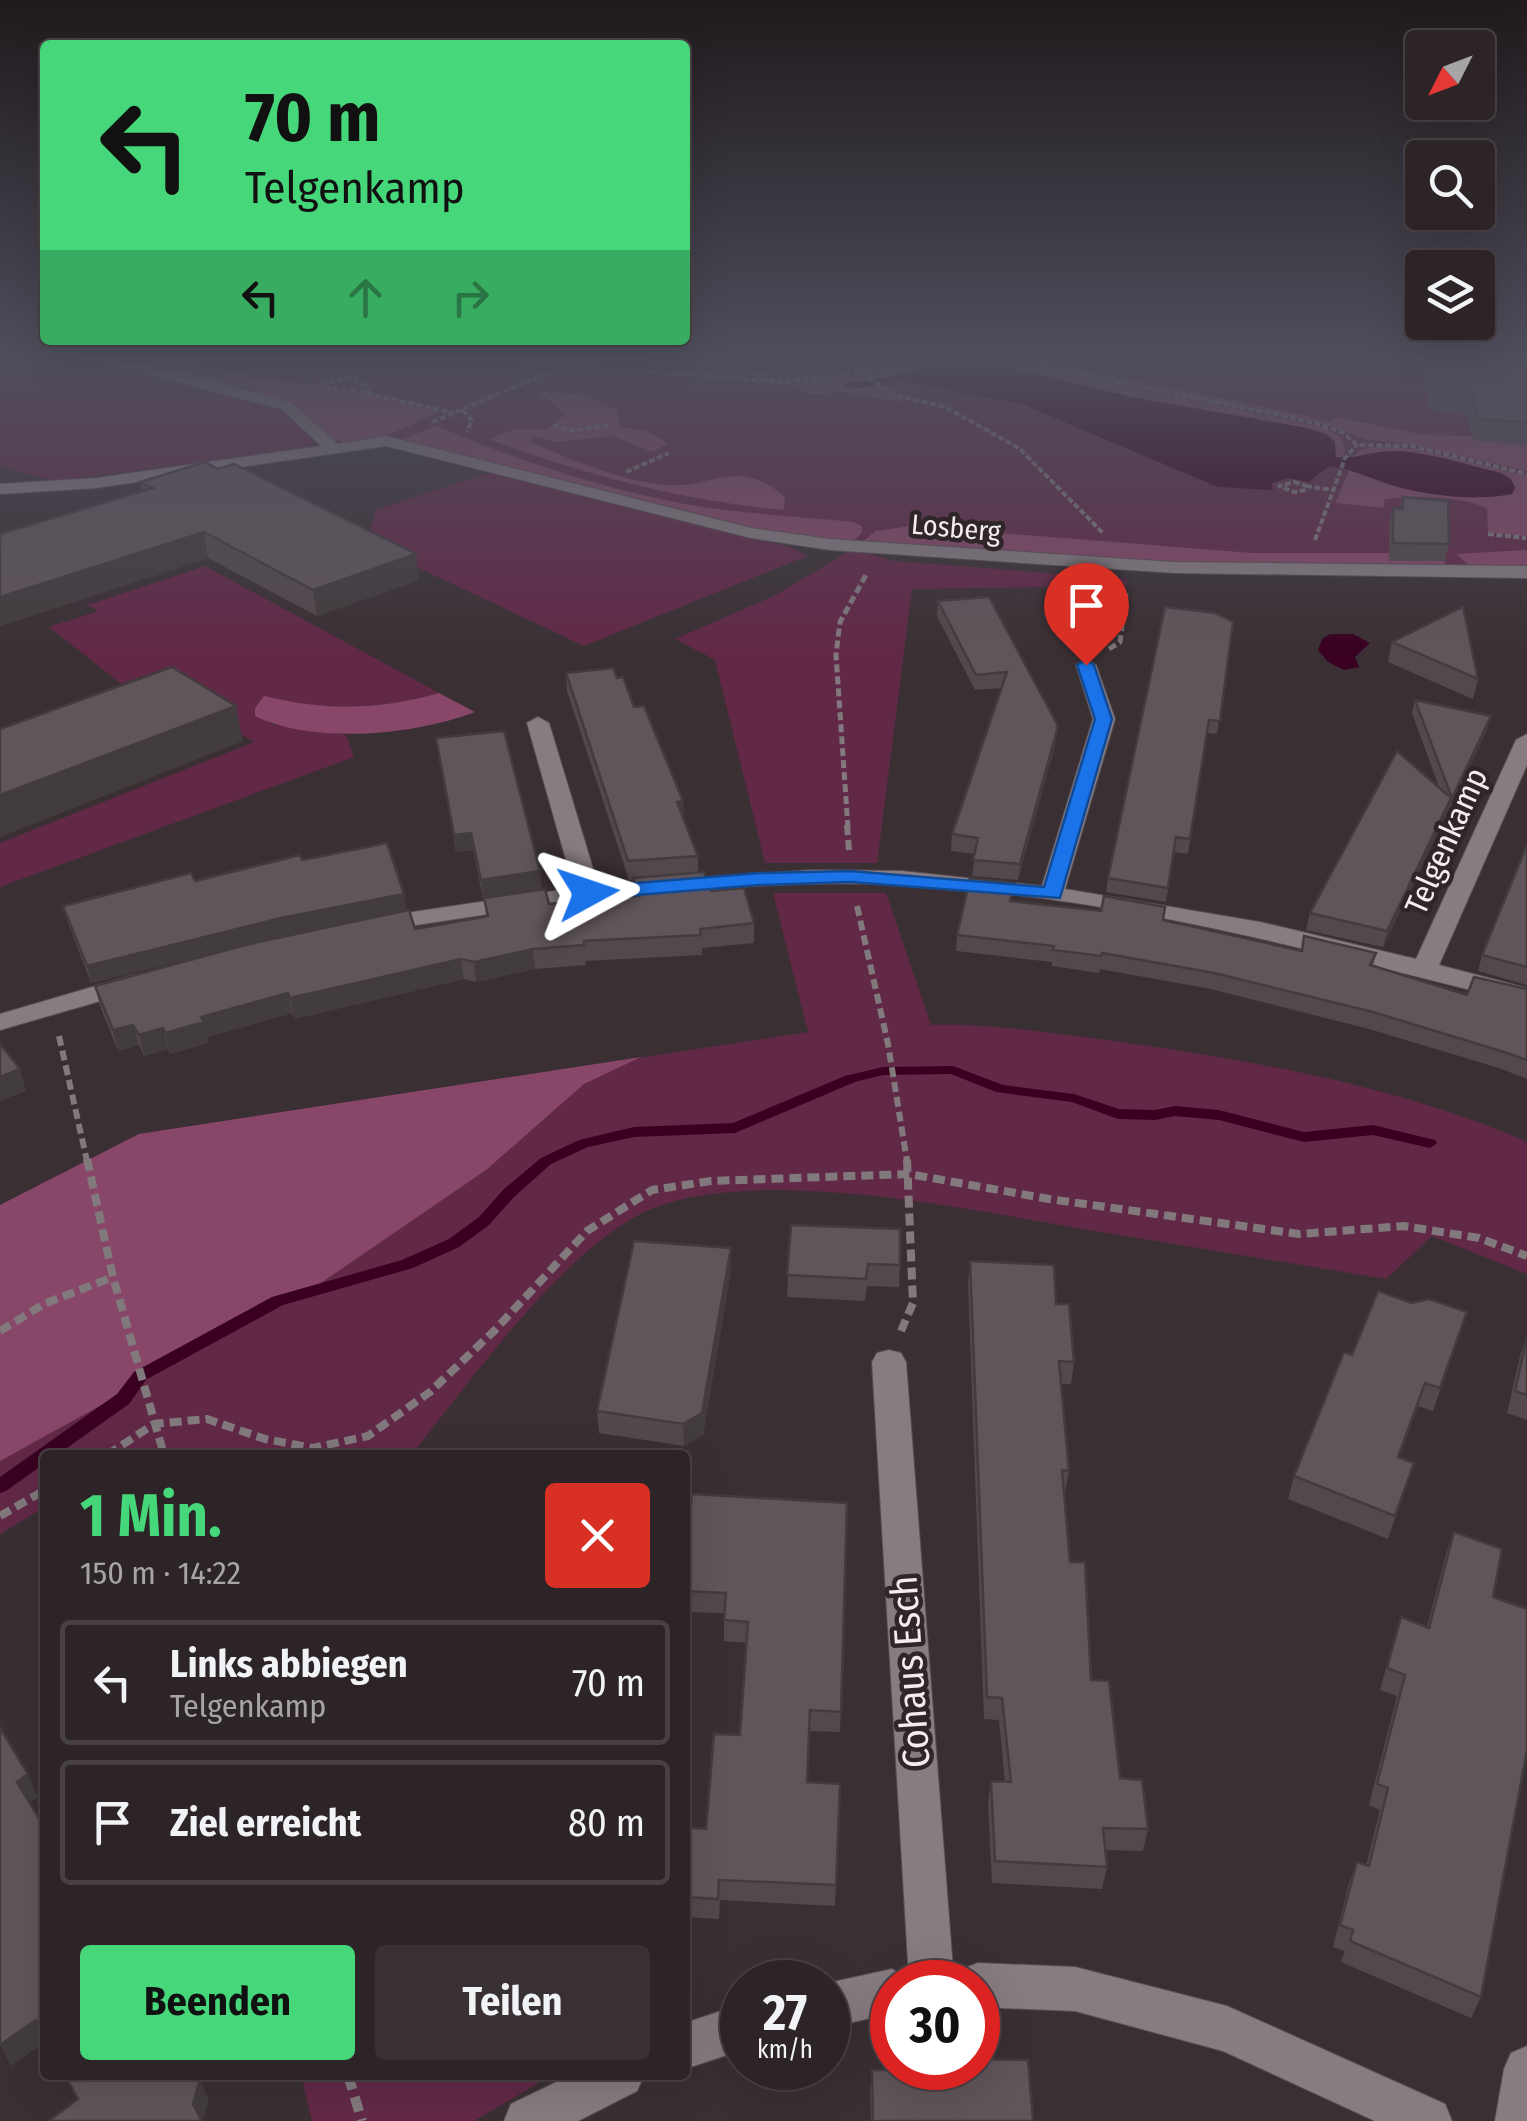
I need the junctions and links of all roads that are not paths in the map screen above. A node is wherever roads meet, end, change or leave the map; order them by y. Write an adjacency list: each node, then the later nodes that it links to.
1 (292, 455): 3 (street, Losberg)
2 (441, 455): 4 (street, Losberg)
3 (0, 488)
4 (1527, 572)
5 (1086, 665): 9 (street)
6 (538, 723): 8 (street)
7 (1527, 740): 11 (street, Telgenkamp)
8 (588, 893): 9 (street, Telgenkamp); 10 (street, Telgenkamp)
9 (1052, 894): 11 (street, Telgenkamp)
10 (362, 927)
11 (1425, 968): 13 (street, Telgenkamp)
12 (152, 978): 14 (street)
13 (1527, 996)
14 (0, 1022)
15 (889, 1362): 16 (street, Cohaus Esch)
16 (930, 1960)
17 (1000, 1986): 23 (street)
18 (720, 2034): 19 (street)
19 (690, 2044)
20 (1527, 2069): 24 (street)
21 (611, 2080): 22 (street)
22 (528, 2121)
23 (1428, 2121)
24 (1519, 2121)

